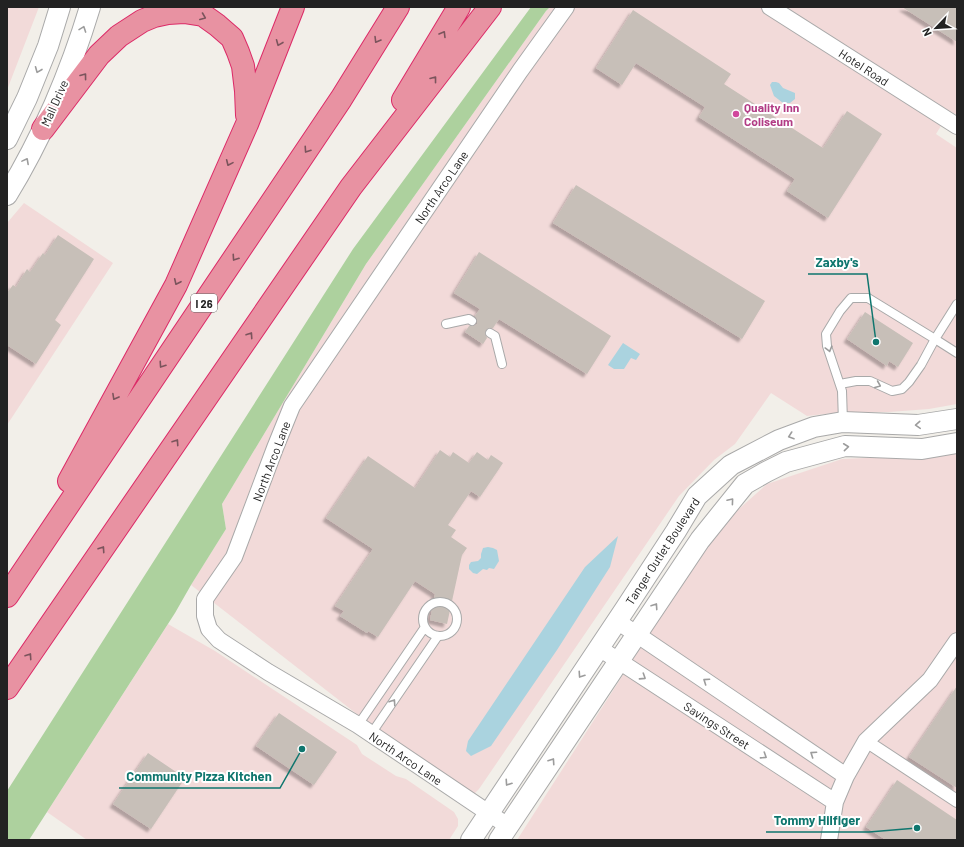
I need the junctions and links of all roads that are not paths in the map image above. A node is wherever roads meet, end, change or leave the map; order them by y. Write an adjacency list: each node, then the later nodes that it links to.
1 (60, 7): 12 (street, one-way to 12)
2 (90, 7): 11 (street, Mall Drive, one-way to 2)
3 (293, 7): 9 (highway, one-way to 9)
4 (398, 7): 26 (highway, I 26, one-way to 26)
5 (459, 7): 13 (highway, one-way to 5)
6 (490, 7): 13 (highway, one-way to 6)
7 (566, 7): 35 (street, North Arco Lane)
8 (770, 7): 10 (street, Hotel Road)
9 (247, 124): 11 (highway, one-way to 9); 26 (highway, one-way to 26)
10 (957, 126)
11 (43, 129): 14 (street, Mall Drive, one-way to 11)
12 (7, 139)
13 (351, 187): 34 (highway, one-way to 13)
14 (7, 195)
15 (957, 304): 19 (lane)
16 (472, 321): 17 (lane)
17 (446, 324)
18 (490, 333): 21 (lane)
19 (935, 339): 20 (lane); 22 (lane, one-way to 19); 22 (lane, one-way to 22)
20 (957, 353)
21 (502, 364)
22 (840, 384): 24 (lane)
23 (957, 419): 24 (street, Tanger Outlet Boulevard, one-way to 24)
24 (844, 422): 27 (street, Tanger Outlet Boulevard, one-way to 27)
25 (957, 443): 29 (street, Tanger Outlet Boulevard, one-way to 25)
26 (7, 596)
27 (617, 621): 29 (street); 32 (street, Tanger Outlet Boulevard)
28 (425, 627): 30 (lane); 30 (lane); 35 (lane)
29 (637, 634): 33 (street, Tanger Outlet Boulevard); 37 (street, one-way to 29)
30 (438, 636): 35 (lane, one-way to 30)
31 (957, 641): 36 (street)
32 (599, 648): 33 (street, Savings Street); 40 (street, Tanger Outlet Boulevard, one-way to 40)
33 (619, 661): 39 (street, Savings Street, one-way to 39); 41 (street, Tanger Outlet Boulevard, one-way to 33)
34 (7, 688)
35 (364, 729): 40 (street, North Arco Lane)
36 (866, 741): 37 (street); 38 (street)
37 (846, 776): 39 (street)
38 (957, 801)
39 (835, 802): 43 (street)
40 (488, 813): 41 (street, North Arco Lane); 42 (street, Tanger Outlet Boulevard)
41 (504, 833)
42 (471, 840)
43 (829, 840)

